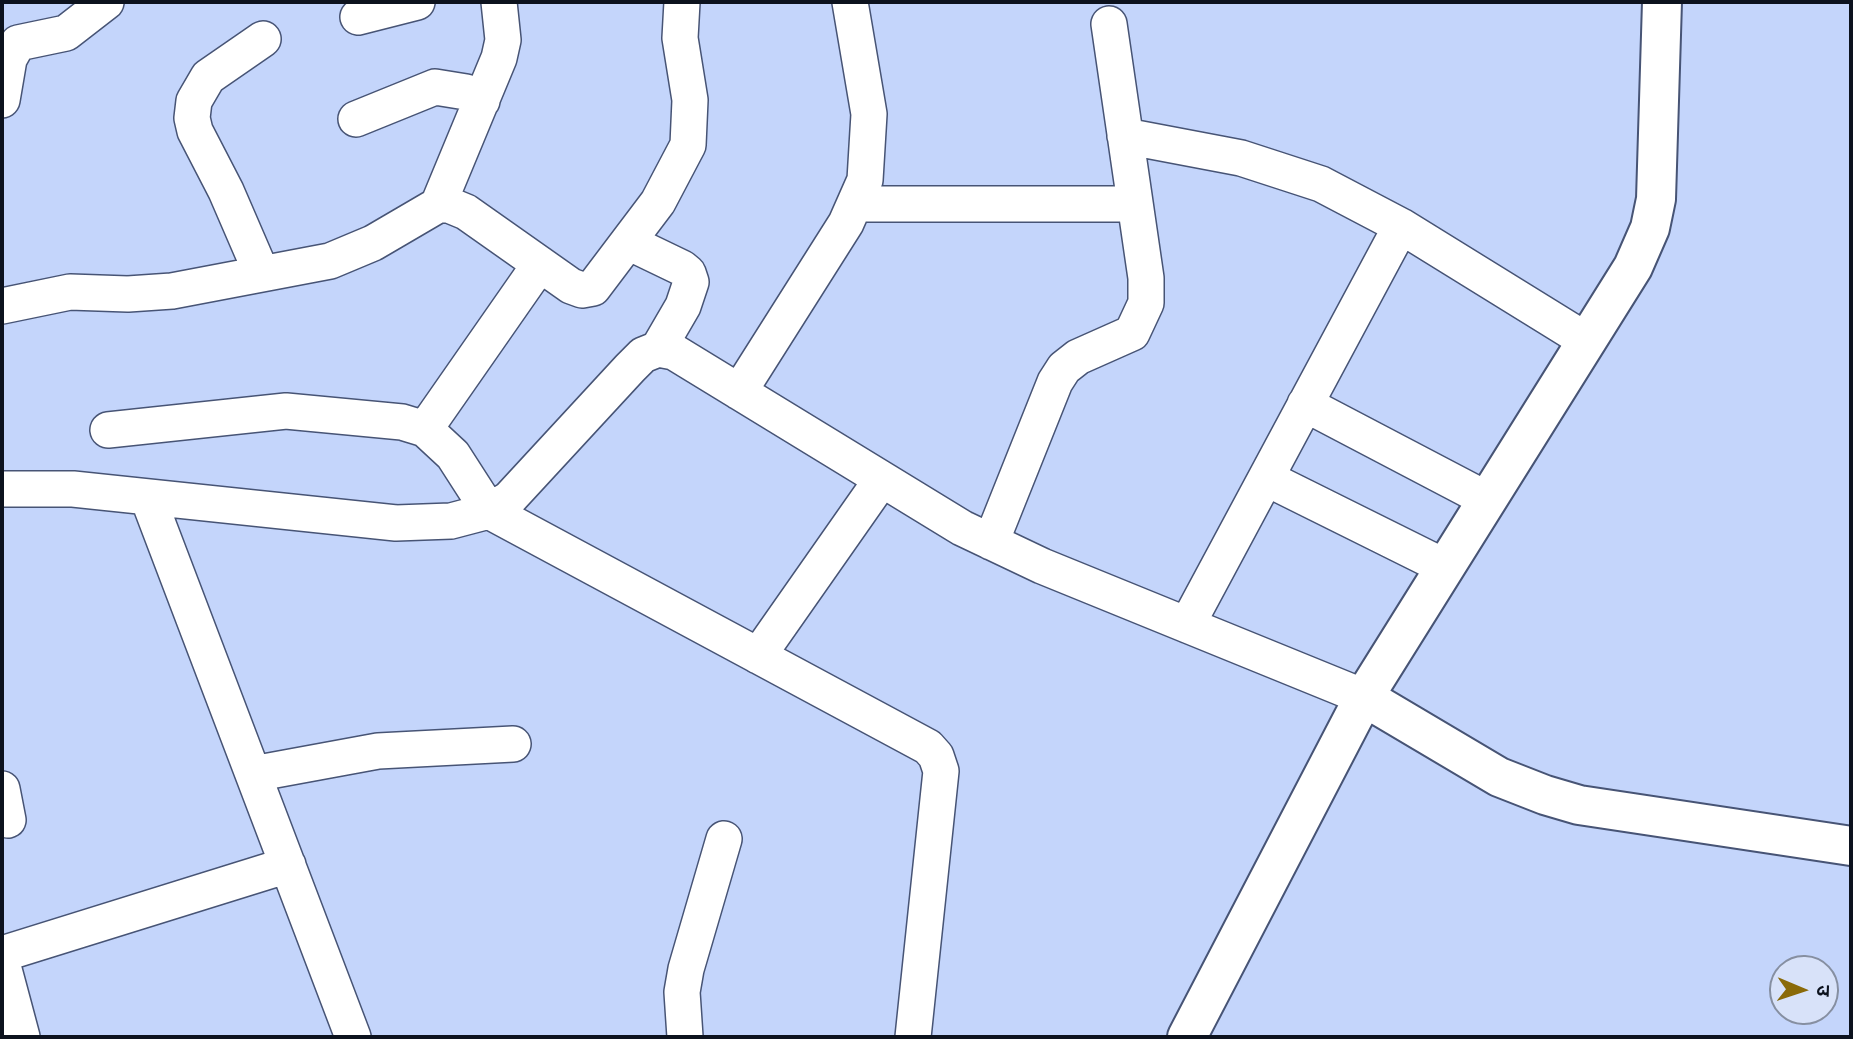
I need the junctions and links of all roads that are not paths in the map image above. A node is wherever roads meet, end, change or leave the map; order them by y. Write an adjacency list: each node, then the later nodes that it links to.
1 (106, 2): 10 (street)
2 (417, 2): 7 (street)
3 (499, 2): 11 (street)
4 (682, 2): 18 (street)
5 (850, 2): 14 (street)
6 (1662, 2): 22 (street)
7 (358, 16)
8 (1108, 24): 13 (street)
9 (263, 39): 20 (street)
10 (2, 100)
11 (482, 101): 12 (street); 16 (street)
12 (356, 119)
13 (1125, 136): 15 (street); 17 (street)
14 (857, 204): 15 (street); 24 (street)
15 (1135, 204): 34 (street)
16 (438, 205): 19 (street); 20 (street)
17 (1401, 226): 22 (street); 25 (street)
18 (628, 242): 19 (street); 23 (street)
19 (540, 264): 26 (street)
20 (261, 272): 21 (street)
21 (2, 306)
22 (1587, 341): 32 (street)
23 (658, 349): 24 (street); 33 (street)
24 (739, 392): 29 (street)
25 (1306, 404): 28 (street); 32 (street)
26 (425, 429): 27 (street); 33 (street)
27 (108, 430)
28 (1266, 478): 35 (street); 36 (street)
29 (881, 479): 34 (street); 37 (street)
30 (2, 489): 31 (street)
31 (148, 498): 33 (street); 40 (street)
32 (1488, 500): 35 (street)
33 (489, 510): 37 (street)
34 (991, 542): 36 (street)
35 (1446, 567): 38 (street)
36 (1187, 625): 38 (street)
37 (758, 656): 49 (street)
38 (1364, 697): 42 (street); 50 (street)
39 (513, 744): 40 (street)
40 (253, 775): 43 (street)
41 (724, 839): 48 (street)
42 (1851, 846)
43 (288, 865): 44 (street); 47 (street)
44 (2, 954)
45 (2, 962): 46 (street)
46 (22, 1037)
47 (353, 1037)
48 (685, 1037)
49 (913, 1037)
50 (1187, 1037)

